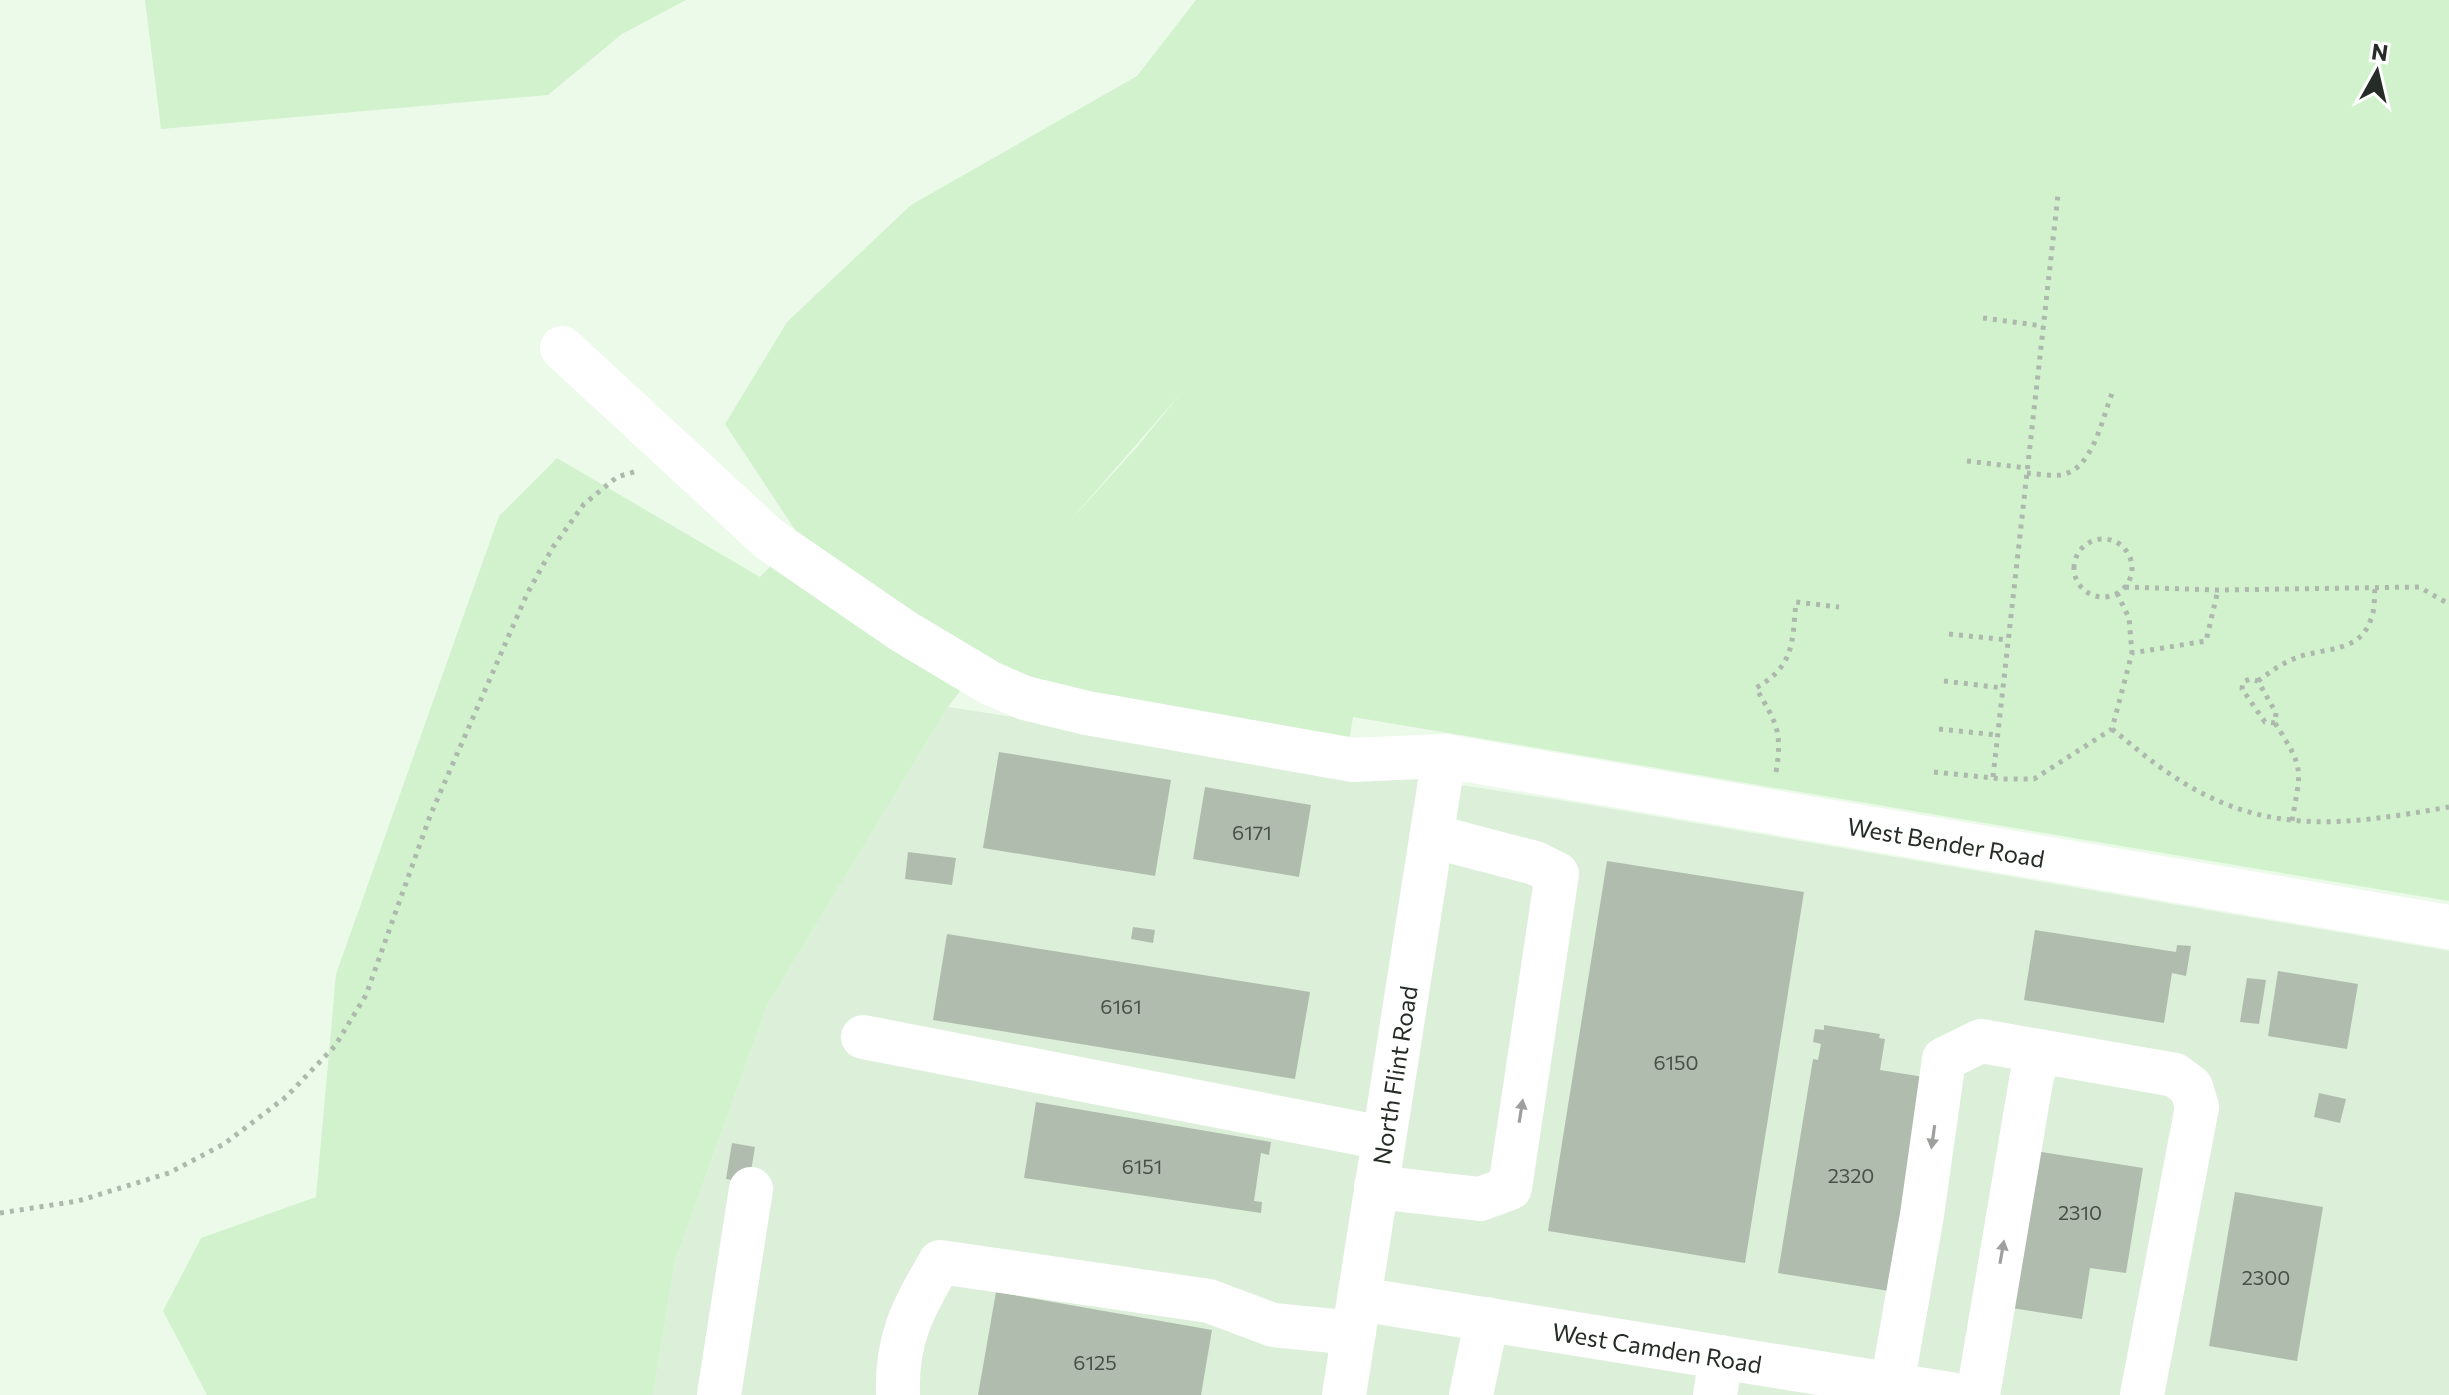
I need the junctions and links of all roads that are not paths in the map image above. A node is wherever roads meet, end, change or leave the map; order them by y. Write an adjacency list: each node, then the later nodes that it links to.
1 (562, 348): 2 (street, West Bender Road)
2 (1444, 756): 3 (street, North Flint Road); 4 (street, West Bender Road)
3 (1432, 836): 7 (street, North Flint Road); 8 (street, one-way to 3)
4 (2449, 927)
5 (863, 1037): 7 (street)
6 (2037, 1064): 15 (street, one-way to 15); 20 (street, one-way to 6); 21 (street)
7 (1383, 1138): 8 (street, North Flint Road)
8 (1376, 1187): 10 (street, North Flint Road)
9 (751, 1189): 16 (street)
10 (1357, 1316): 11 (street, West Camden Road); 17 (street, West Camden Road); 18 (street, North Flint Road)
11 (1487, 1319): 12 (street, West Camden Road); 13 (street)
12 (1718, 1376): 14 (street, West Camden Road)
13 (1474, 1380)
14 (1836, 1385): 15 (street, West Camden Road)
15 (1892, 1385): 19 (street, West Camden Road)
16 (719, 1395)
17 (898, 1395)
18 (1344, 1395)
19 (1956, 1395)
20 (1978, 1395)
21 (2142, 1395)

